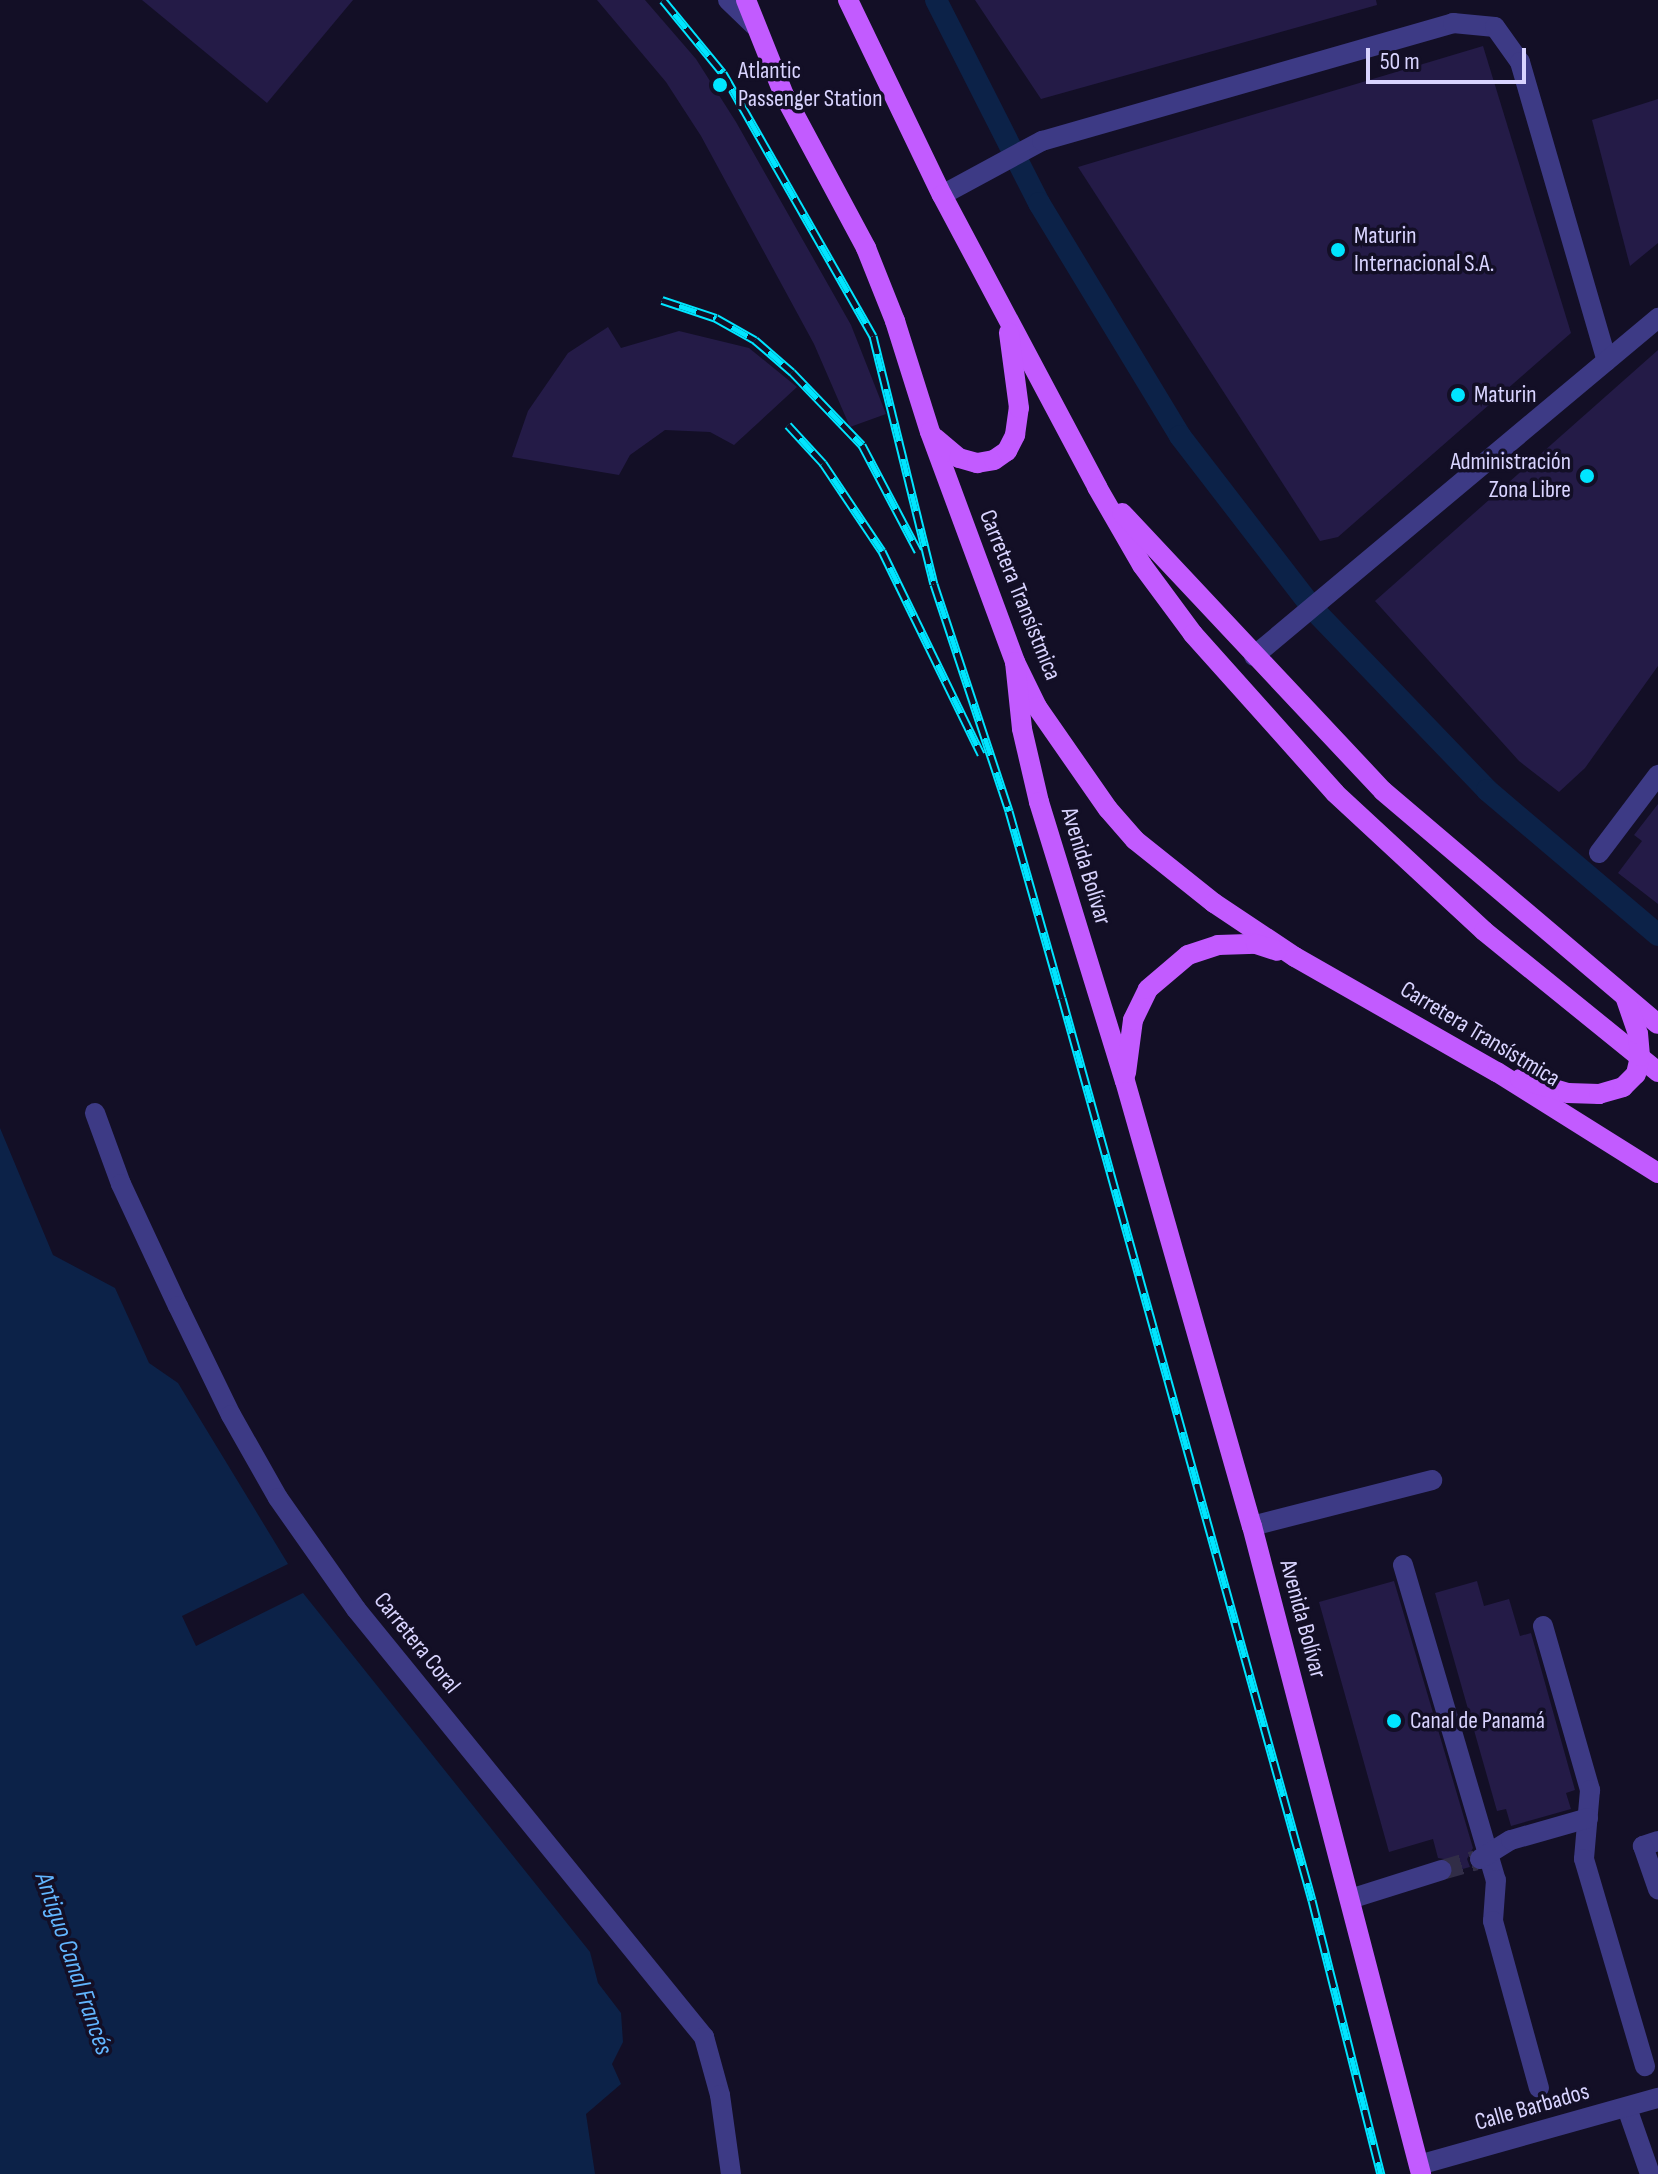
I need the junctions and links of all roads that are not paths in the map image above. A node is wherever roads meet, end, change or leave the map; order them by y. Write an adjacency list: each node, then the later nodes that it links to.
1 (728, 0): 4 (street)
2 (746, 0): 4 (main road, Carretera Transístmica)
3 (848, 0): 5 (main road)
4 (754, 25): 9 (main road, Carretera Transístmica)
5 (942, 195): 6 (main road); 8 (street)
6 (1006, 316): 9 (main road); 10 (main road)
7 (1658, 318): 8 (street)
8 (1607, 361): 11 (street)
9 (930, 432): 12 (main road, Carretera Transístmica)
10 (1097, 487): 11 (main road); 19 (main road)
11 (1254, 656): 16 (main road)
12 (1015, 662): 15 (main road, Carretera Transístmica); 20 (main road, Avenida Bolívar)
13 (1658, 775): 14 (street)
14 (1599, 853)
15 (1295, 957): 18 (main road, Carretera Transístmica); 20 (main road, Avenida Bolívar)
16 (1626, 1000): 17 (main road); 18 (main road)
17 (1658, 1024)
18 (1497, 1072): 22 (main road, Carretera Transístmica)
19 (1658, 1072)
20 (1125, 1081): 24 (main road, Avenida Bolívar)
21 (95, 1113): 38 (street, Carretera Coral)
22 (1658, 1173)
23 (1432, 1480): 24 (street)
24 (1252, 1526): 32 (main road, Avenida Bolívar)
25 (1403, 1565): 29 (street)
26 (1543, 1626): 27 (street)
27 (1588, 1818): 29 (street); 33 (street)
28 (1658, 1841): 31 (street)
29 (1482, 1859): 34 (street)
30 (1442, 1870): 32 (street)
31 (1658, 1889)
32 (1350, 1899): 37 (main road, Avenida Bolívar)
33 (1645, 2066)
34 (1539, 2088)
35 (1658, 2098): 36 (street, Calle Barbados)
36 (1627, 2108): 37 (street, Calle Barbados); 39 (street)
37 (1420, 2170)
38 (731, 2174)
39 (1650, 2174)

